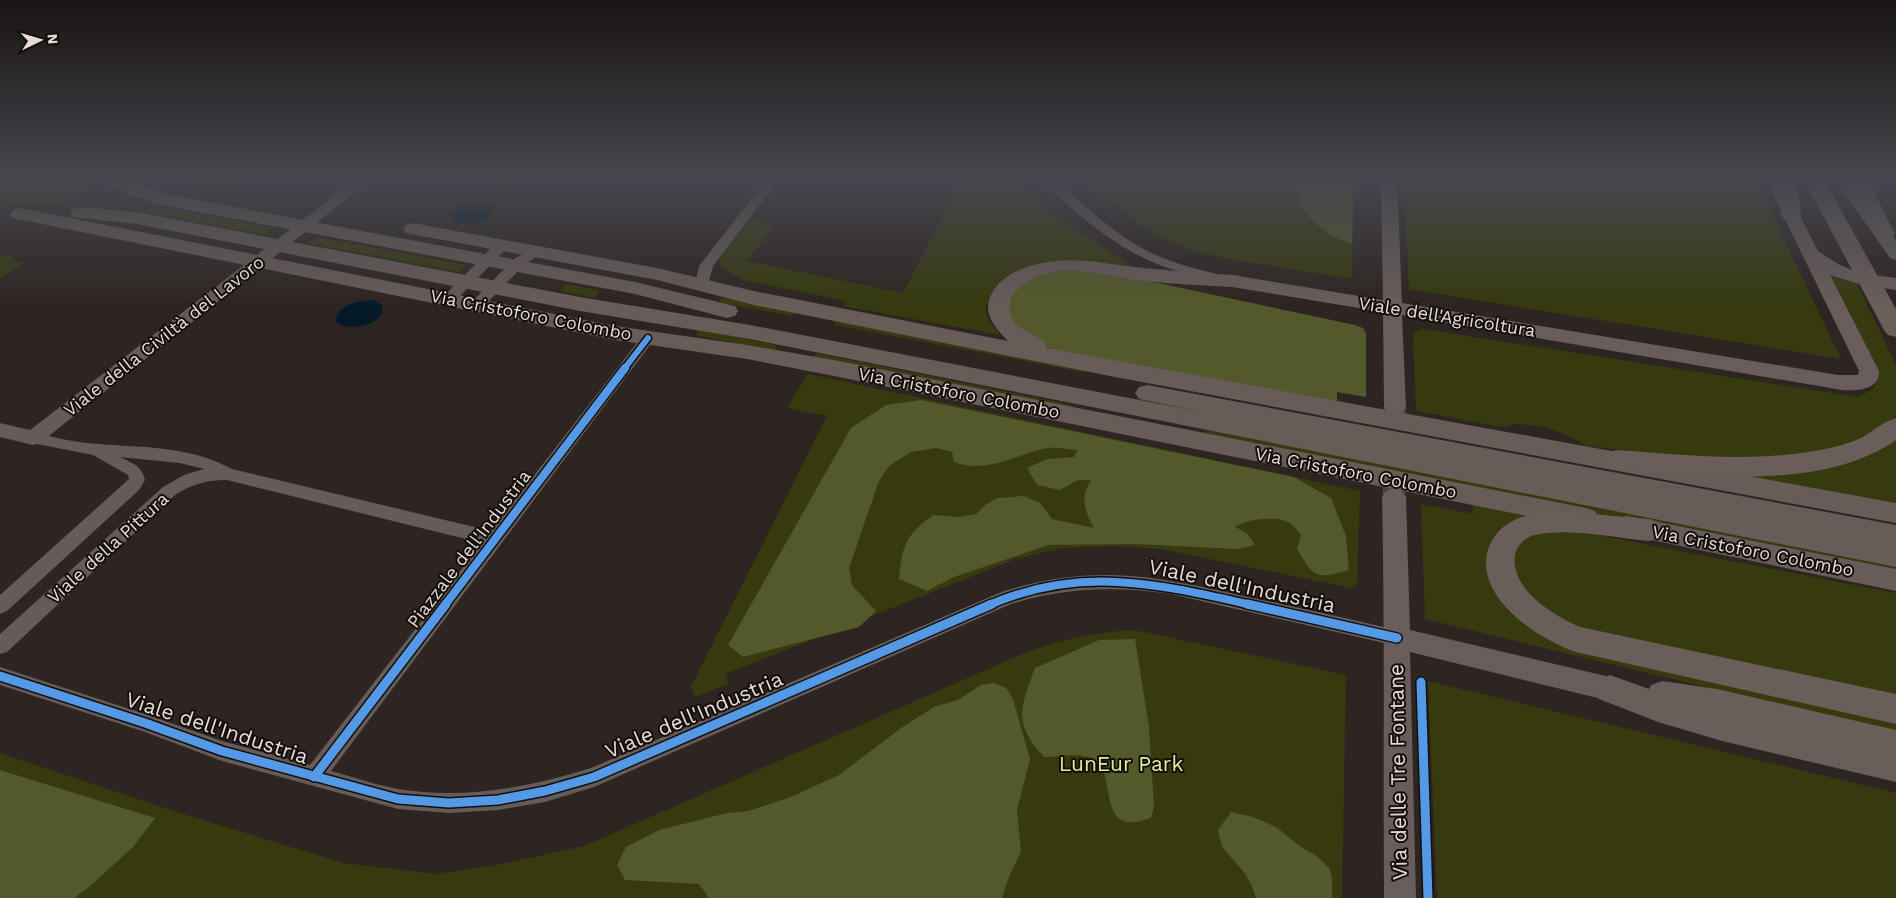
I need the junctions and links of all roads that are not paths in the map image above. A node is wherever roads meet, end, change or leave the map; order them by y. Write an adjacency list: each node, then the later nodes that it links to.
1 (50, 220): 21 (main road, Via Cristoforo Colombo)
2 (142, 220): 16 (main road, Via Cristoforo Colombo)
3 (272, 220): 14 (main road, Via Cristoforo Colombo)
4 (311, 220): 14 (street, Viale della Civiltà del Lavoro)
5 (355, 220): 18 (main road, Via Cristoforo Colombo)
6 (742, 220): 26 (street)
7 (1094, 220): 23 (street, Viale dell'Agricoltura)
8 (1390, 220): 33 (main road)
9 (1794, 220): 19 (main road)
10 (1836, 220): 36 (highway)
11 (1854, 220): 29 (highway)
12 (1872, 220): 15 (main road)
13 (1878, 220): 15 (highway)
14 (304, 226): 16 (street, Viale della Civiltà del Lavoro); 18 (main road, Via Cristoforo Colombo)
15 (1885, 234): 20 (main road)
16 (279, 246): 21 (street, Viale della Civiltà del Lavoro); 24 (main road, Via Cristoforo Colombo)
17 (537, 252): 18 (main road, Via Cristoforo Colombo); 22 (street); 26 (main road, Via Cristoforo Colombo)
18 (495, 253): 22 (main road, Via Cristoforo Colombo); 24 (street)
19 (1810, 253): 25 (main road); 33 (main road, Viale dell'Agricoltura)
20 (1896, 254)
21 (259, 261): 31 (main road, Via Cristoforo Colombo); 49 (street, Viale della Civiltà del Lavoro)
22 (514, 266): 27 (street); 28 (main road, Via Cristoforo Colombo)
23 (1232, 281): 33 (main road, Viale dell'Agricoltura); 39 (main road)
24 (466, 283): 27 (main road, Via Cristoforo Colombo); 31 (street)
25 (1896, 284)
26 (702, 285): 30 (main road, Via Cristoforo Colombo)
27 (493, 288): 32 (street); 34 (main road, Via Cristoforo Colombo)
28 (635, 288): 30 (main road); 35 (main road, Via Cristoforo Colombo)
29 (1896, 292)
30 (754, 298): 35 (main road, Via Cristoforo Colombo)
31 (449, 299): 32 (main road, Via Cristoforo Colombo)
32 (477, 305): 37 (main road, Via Cristoforo Colombo)
33 (1392, 308): 43 (main road)
34 (649, 315): 38 (main road); 42 (main road, Via Cristoforo Colombo)
35 (815, 319): 39 (main road, Via Cristoforo Colombo); 42 (main road, Via Cristoforo Colombo)
36 (1896, 330)
37 (648, 338): 38 (main road, Via Cristoforo Colombo); 60 (street, Piazzale dell'Industria)
38 (695, 345): 45 (main road, Via Cristoforo Colombo)
39 (1069, 359): 40 (main road, Via Cristoforo Colombo)
40 (1115, 369): 41 (main road, Via Cristoforo Colombo); 42 (main road)
41 (1183, 380): 44 (main road); 50 (main road, Via Cristoforo Colombo)
42 (1086, 390): 44 (main road, Via Cristoforo Colombo); 45 (main road)
43 (1394, 407)
44 (1202, 412): 48 (main road); 50 (main road, Via Cristoforo Colombo)
45 (1106, 423): 48 (main road, Via Cristoforo Colombo)
46 (1896, 427): 53 (highway)
47 (0, 430): 49 (street)
48 (1174, 437): 50 (main road, Via Cristoforo Colombo)
49 (33, 438): 51 (street)
50 (1343, 440): 54 (main road, Via Cristoforo Colombo); 54 (main road, Via Cristoforo Colombo)
51 (92, 449): 55 (street); 63 (street, Viale della Pittura)
52 (1590, 456): 53 (main road, Via Cristoforo Colombo); 54 (main road, Via Cristoforo Colombo); 56 (main road)
53 (1616, 460): 58 (main road, Via Cristoforo Colombo)
54 (1480, 466): 56 (main road, Via Cristoforo Colombo); 59 (main road, Via Cristoforo Colombo); 61 (main road, Via Cristoforo Colombo)
55 (227, 474): 60 (street, Piazzale dell'Industria); 65 (street, Viale della Pittura)
56 (1669, 491): 58 (main road, Via Cristoforo Colombo)
57 (1394, 497): 64 (main road, Via delle Tre Fontane)
58 (1895, 520)
59 (1649, 530): 62 (main road, Via Cristoforo Colombo); 68 (highway)
60 (496, 539): 71 (street, Piazzale dell'Industria)
61 (1896, 556)
62 (1896, 580)
63 (0, 606)
64 (1397, 638): 67 (main road, Viale dell'Industria); 71 (street, Viale dell'Industria); 72 (main road, Via delle Tre Fontane)
65 (0, 646)
66 (0, 676): 71 (street, Viale dell'Industria)
67 (1610, 689): 69 (highway); 70 (highway)
68 (1896, 709)
69 (1896, 745)
70 (1896, 766)
71 (314, 777)
72 (1400, 898)

